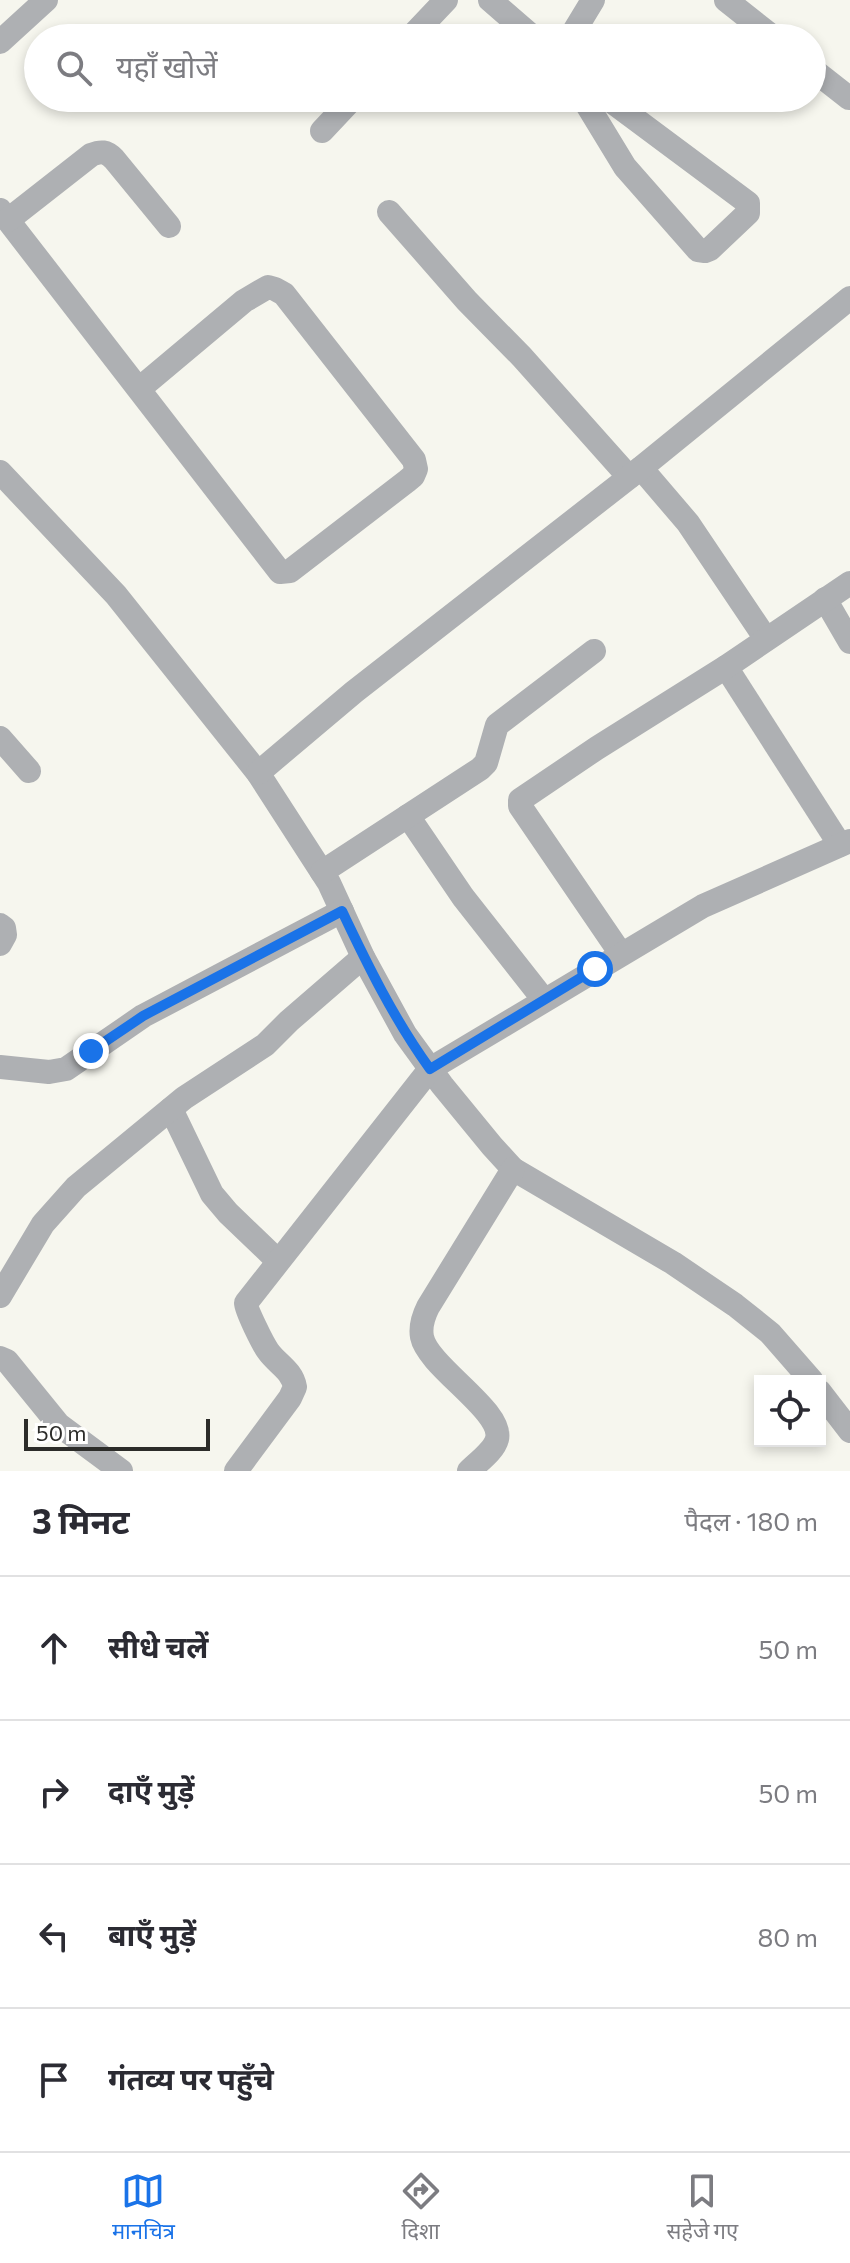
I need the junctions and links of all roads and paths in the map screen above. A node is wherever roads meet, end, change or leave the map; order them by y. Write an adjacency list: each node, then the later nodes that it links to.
1 (46, 0): 10 (street)
2 (446, 0): 6 (street)
3 (490, 0): 7 (street)
4 (593, 0): 8 (street)
5 (726, 0): 9 (street)
6 (423, 24)
7 (518, 24)
8 (578, 24)
9 (756, 24)
10 (0, 42)
11 (826, 80): 12 (street)
12 (849, 98)
13 (340, 112): 16 (street)
14 (592, 112): 15 (street)
15 (626, 112)
16 (322, 131)
17 (389, 212): 23 (street)
18 (4, 215): 19 (street); 21 (street)
19 (169, 226)
20 (850, 298): 23 (street)
21 (139, 389): 21 (street)
22 (0, 472): 32 (street)
23 (635, 472): 26 (street); 32 (street)
24 (850, 583): 25 (street)
25 (825, 599): 26 (street); 27 (street)
26 (766, 639): 29 (street)
27 (850, 642)
28 (594, 651): 33 (street)
29 (726, 667): 34 (street); 39 (street)
30 (0, 738): 31 (street)
31 (29, 771)
32 (258, 773): 35 (street)
33 (408, 816): 35 (street); 41 (street)
34 (845, 843): 39 (street)
35 (322, 872): 36 (street)
36 (342, 911): 40 (street); 42 (street)
37 (0, 925): 38 (street)
38 (0, 944)
39 (621, 954): 41 (street)
40 (363, 957): 43 (street); 44 (street)
41 (544, 1000): 43 (street)
42 (0, 1067)
43 (430, 1069): 45 (street); 46 (street)
44 (171, 1109): 46 (street); 47 (street)
45 (513, 1169): 49 (street); 54 (street)
46 (278, 1261): 53 (street)
47 (0, 1296)
48 (0, 1358): 52 (street)
49 (807, 1375)
50 (826, 1400): 51 (street)
51 (850, 1431)
52 (121, 1471)
53 (236, 1471)
54 (469, 1471)

